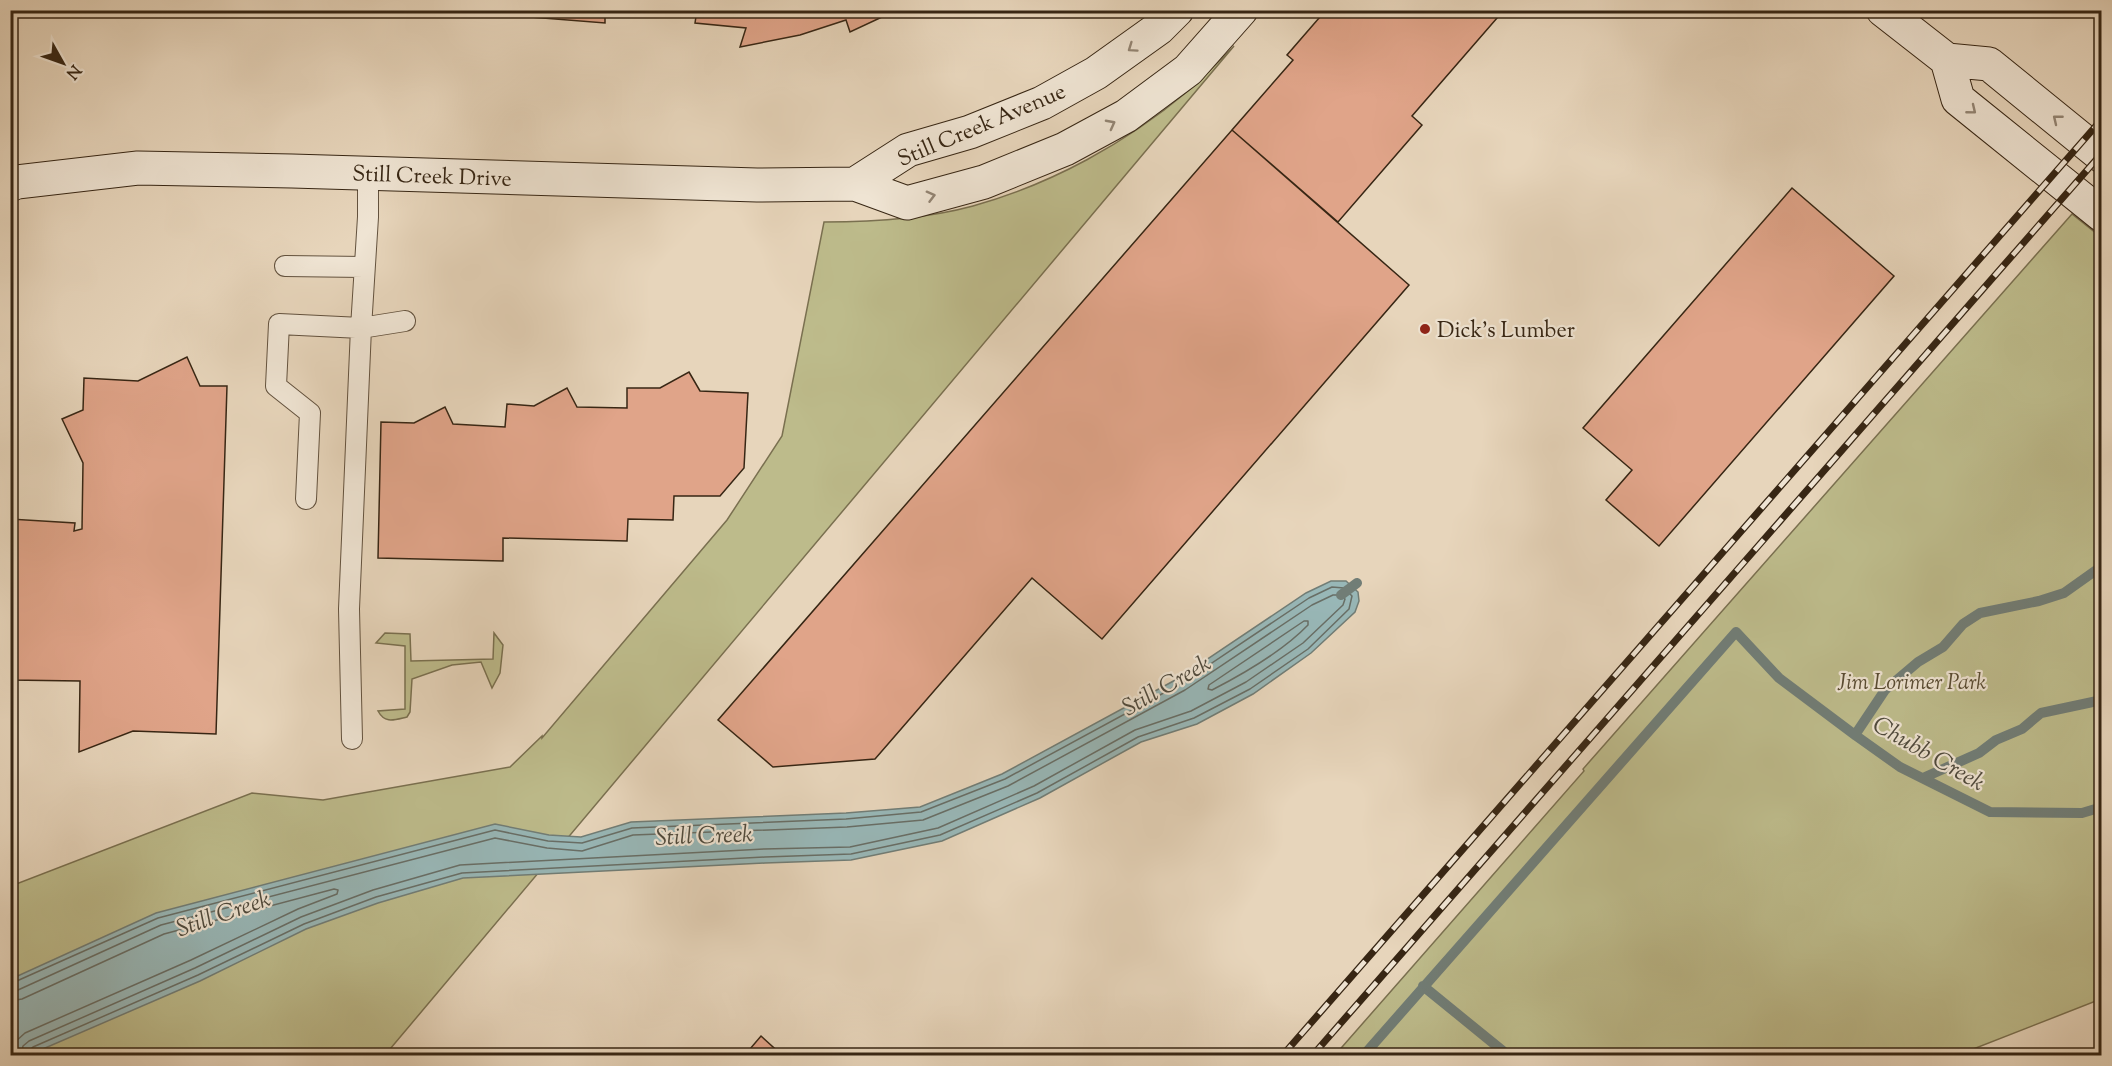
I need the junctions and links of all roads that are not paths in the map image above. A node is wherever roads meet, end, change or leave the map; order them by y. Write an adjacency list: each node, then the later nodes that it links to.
1 (1177, 10): 7 (street, Still Creek Avenue, one-way to 7)
2 (1241, 10): 7 (street, Still Creek Avenue, one-way to 2)
3 (1883, 10): 4 (street)
4 (1947, 60): 5 (street, one-way to 4); 9 (street, one-way to 9)
5 (2102, 156)
6 (368, 173): 7 (street, Still Creek Drive); 8 (street, Still Creek Drive); 11 (lane)
7 (855, 184)
8 (10, 185)
9 (2102, 215)
10 (285, 266): 11 (lane)
11 (364, 267): 13 (lane)
12 (405, 321): 13 (lane)
13 (361, 328): 14 (lane); 15 (lane)
14 (306, 499)
15 (352, 739)

